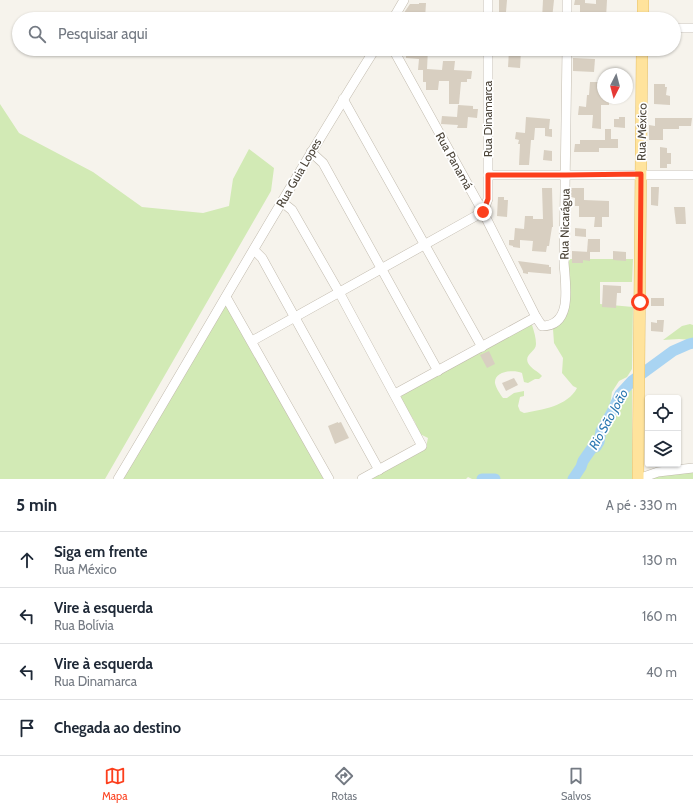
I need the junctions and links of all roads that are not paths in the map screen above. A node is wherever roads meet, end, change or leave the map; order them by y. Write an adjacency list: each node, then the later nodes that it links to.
1 (404, 0): 5 (street)
2 (488, 0): 6 (street)
3 (567, 0): 7 (street)
4 (642, 0): 8 (main road)
5 (397, 12)
6 (488, 12)
7 (567, 12)
8 (643, 12)
9 (681, 28): 10 (street)
10 (693, 28)
11 (371, 56): 16 (street, Rua Guia Lopes)
12 (396, 56): 23 (street, Rua Panamá)
13 (488, 56): 19 (street, Rua Dinamarca)
14 (567, 56): 20 (street, Rua Nicarágua)
15 (642, 56): 18 (main road, Rua México)
16 (343, 99): 17 (street, Rua Guia Lopes); 24 (street)
17 (310, 152): 22 (street, Rua Guia Lopes); 26 (street)
18 (641, 174): 20 (street); 21 (street); 40 (main road, Rua México)
19 (488, 175): 20 (street); 23 (street, Rua Dinamarca)
20 (566, 175): 30 (street, Rua Nicarágua)
21 (693, 175)
22 (282, 202): 25 (street, Rua Guia Lopes); 27 (street)
23 (483, 212): 24 (street); 30 (street, Rua Panamá)
24 (425, 245): 26 (street); 32 (street)
25 (254, 250): 28 (street, Rua Guia Lopes); 29 (street)
26 (381, 269): 27 (street); 33 (street)
27 (339, 292): 29 (street); 34 (street)
28 (226, 297): 31 (street); 37 (street, Rua Guia Lopes)
29 (295, 317): 31 (street); 36 (street)
30 (536, 317): 32 (street)
31 (252, 341): 38 (street)
32 (482, 347): 33 (street)
33 (438, 371): 34 (street)
34 (395, 394): 36 (street)
35 (693, 468): 40 (street, Rua México)
36 (379, 470): 39 (street)
37 (118, 479)
38 (329, 479)
39 (362, 479)
40 (638, 479)

